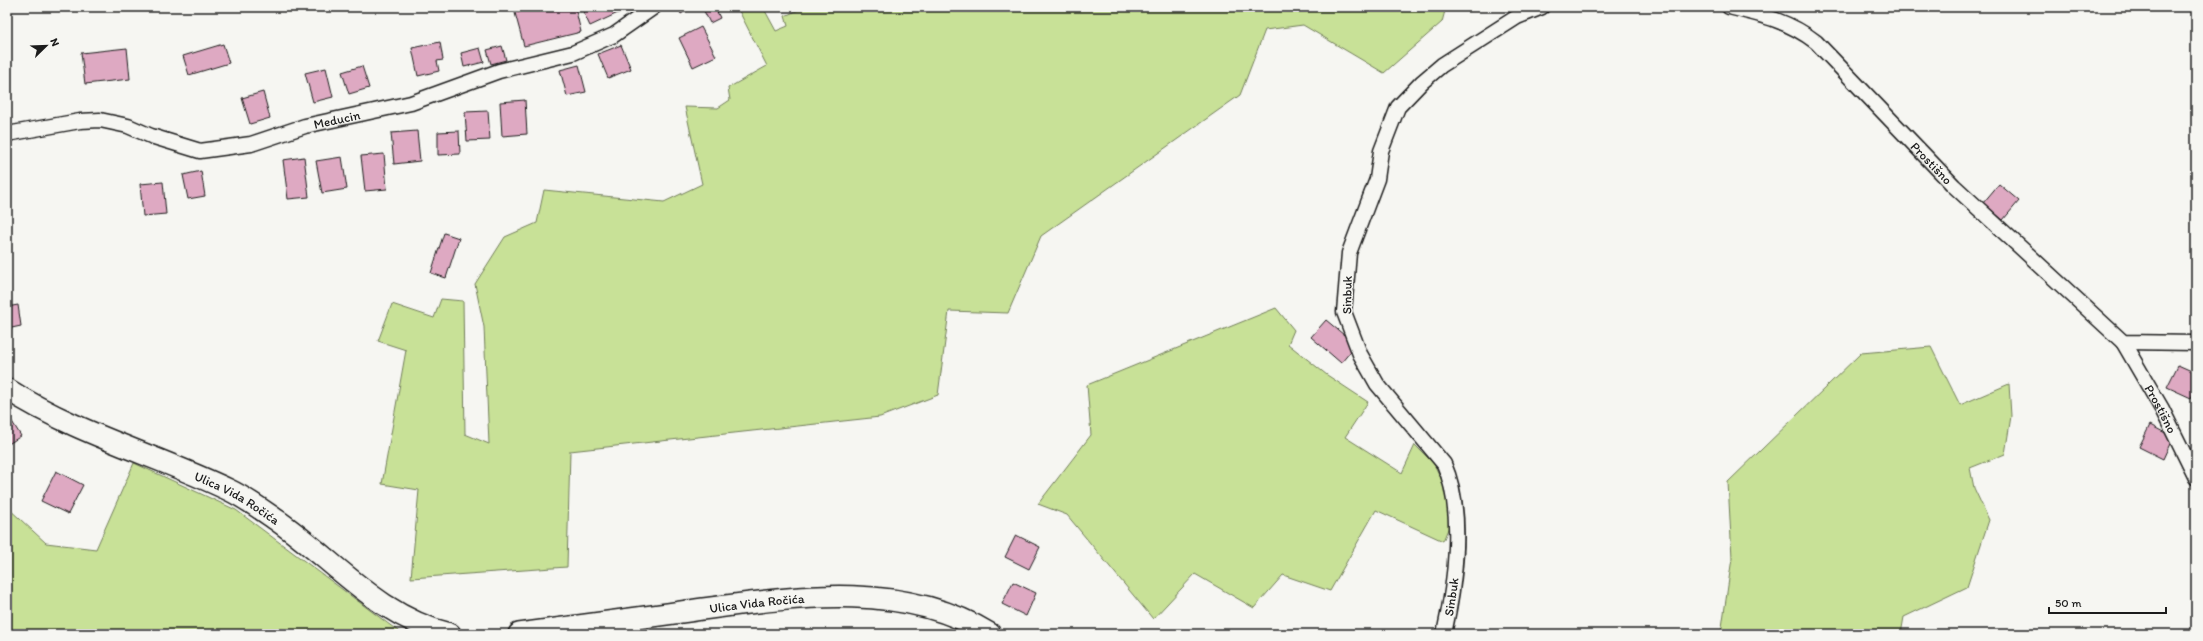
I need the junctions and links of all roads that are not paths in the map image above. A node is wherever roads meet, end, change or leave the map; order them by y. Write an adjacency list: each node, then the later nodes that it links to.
1 (654, 7): 4 (street, Meducin)
2 (1542, 7): 12 (street, Sinbuk)
3 (1729, 7): 5 (street, Prostišno)
4 (7, 134)
5 (2123, 342): 6 (street); 8 (street, Prostišno)
6 (2196, 343)
7 (7, 389): 9 (main road, Ulica Vida Ročića)
8 (2196, 478)
9 (450, 634)
10 (519, 634): 11 (main road, Ulica Vida Ročića)
11 (990, 634)
12 (1444, 634)

